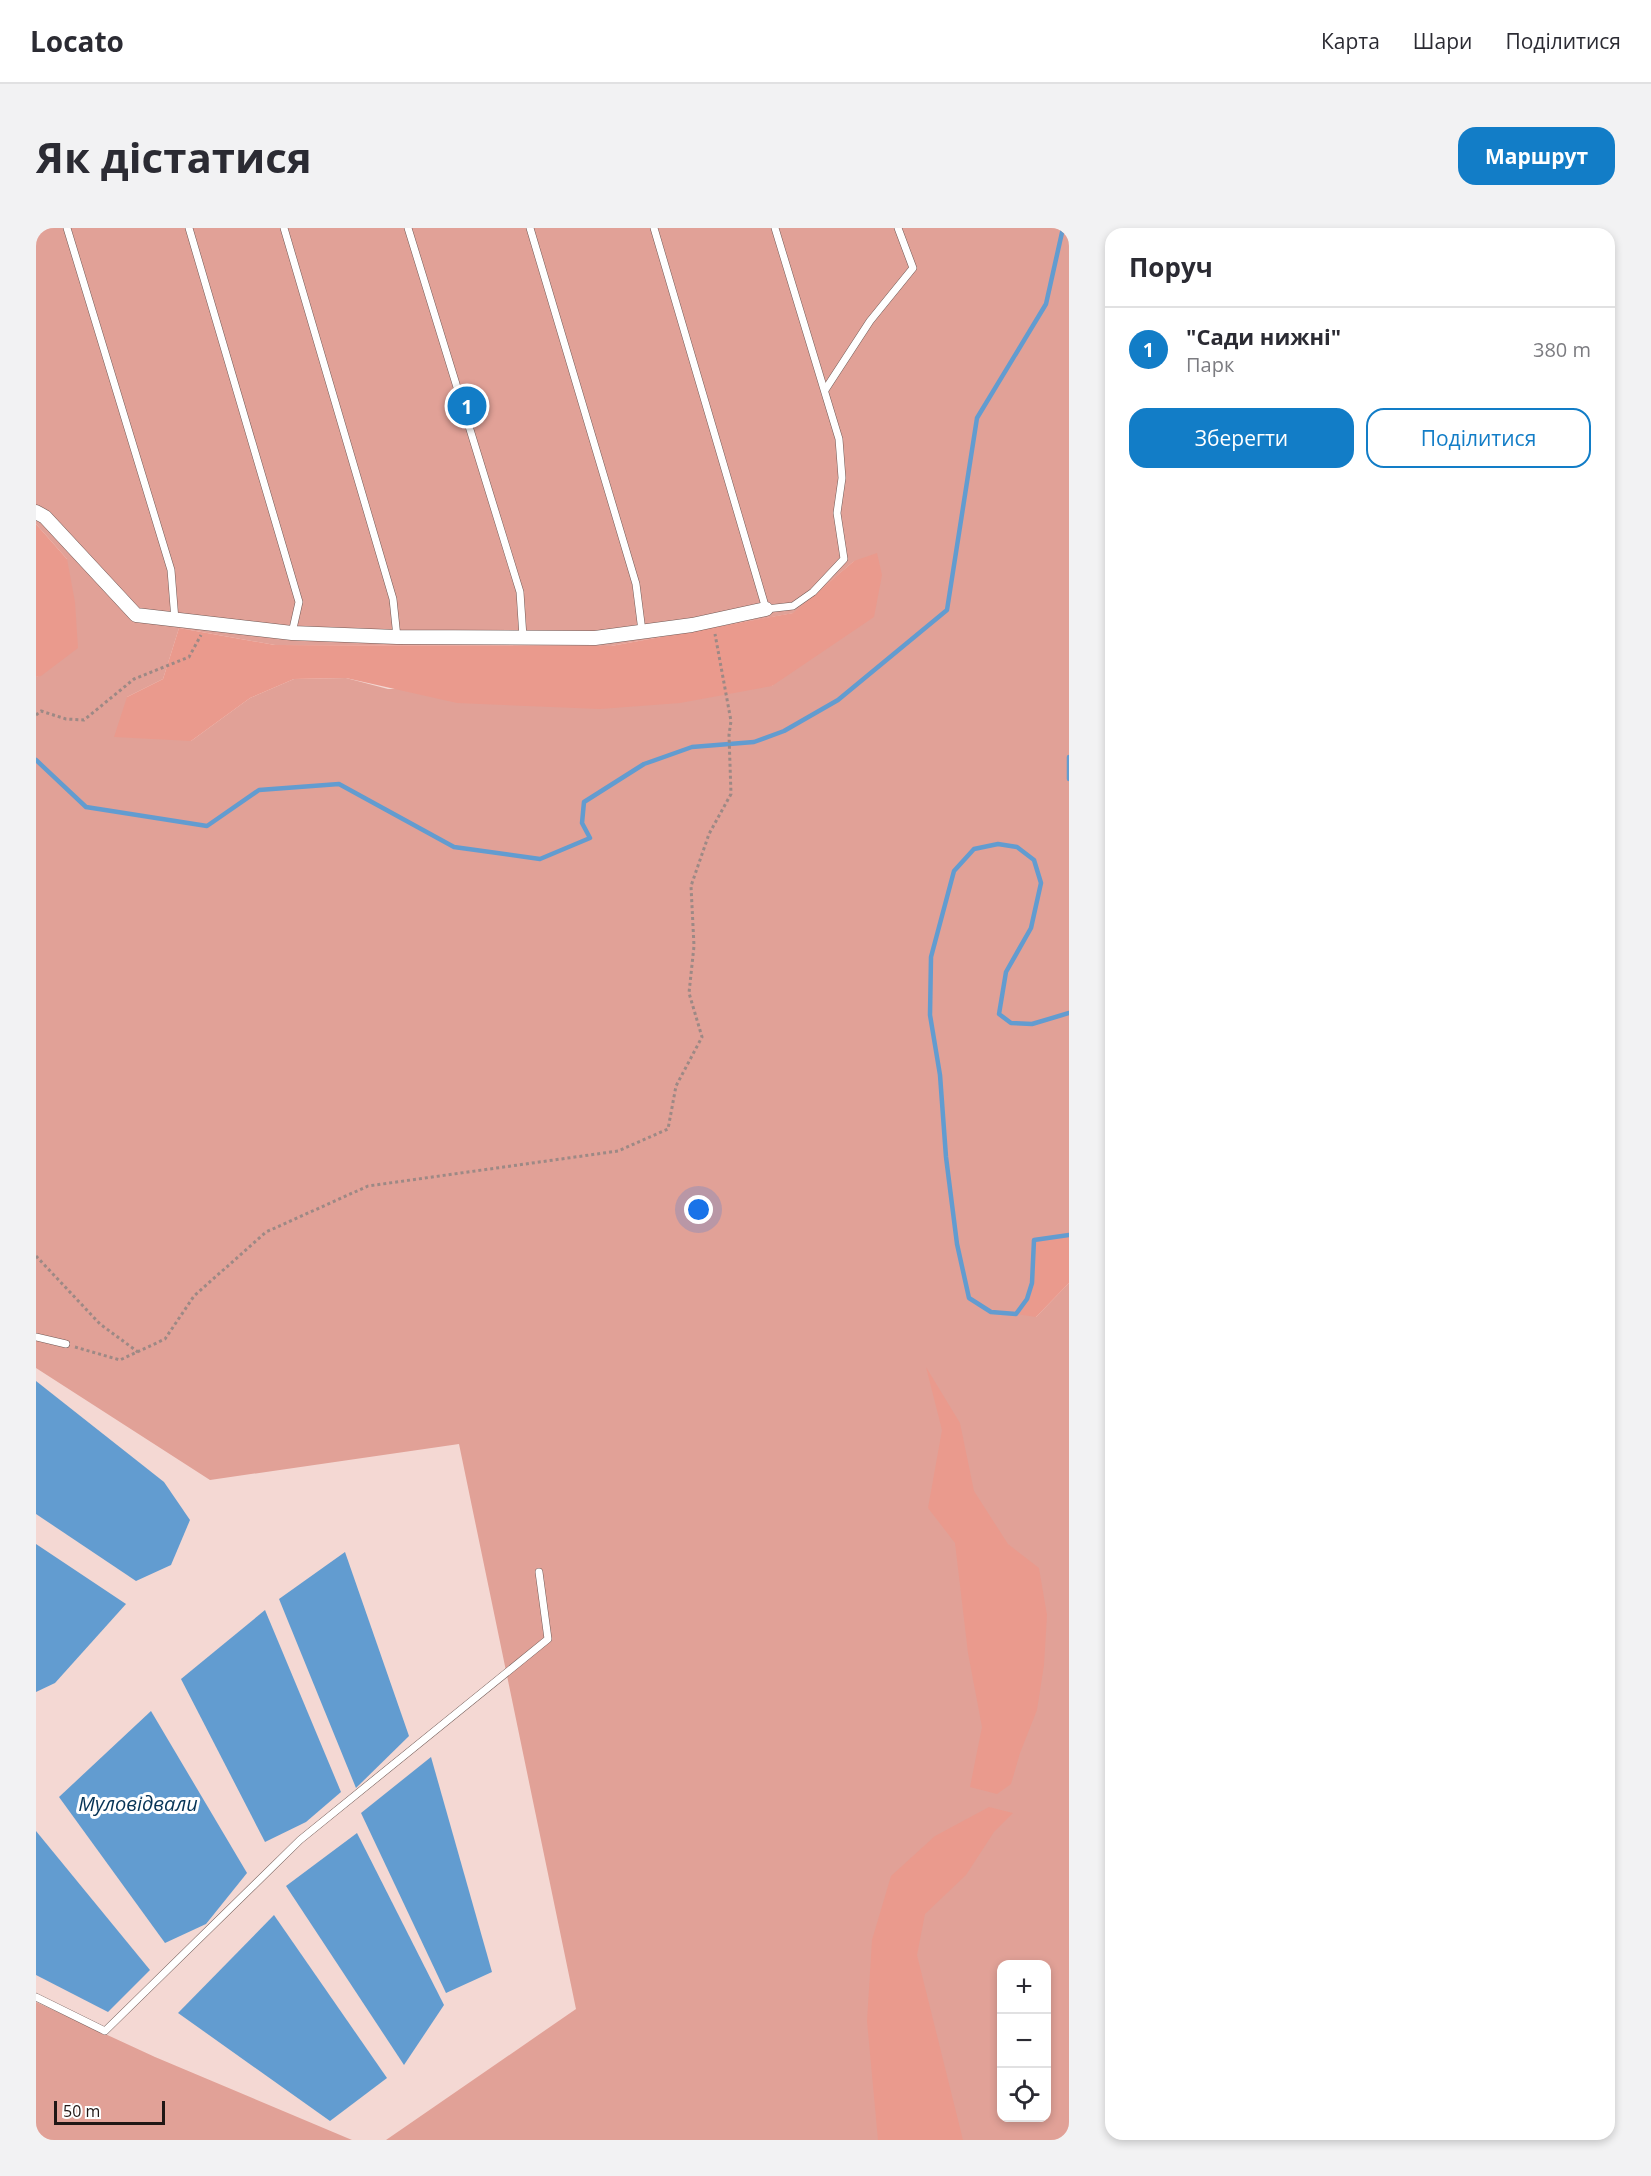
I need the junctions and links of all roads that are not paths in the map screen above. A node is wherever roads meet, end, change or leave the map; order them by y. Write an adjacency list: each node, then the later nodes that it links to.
1 (68, 228): 12 (lane)
2 (189, 228): 14 (lane)
3 (284, 228): 15 (lane)
4 (408, 228): 16 (lane)
5 (530, 228): 13 (lane)
6 (654, 228): 11 (lane)
7 (775, 228): 9 (lane)
8 (898, 228): 9 (lane)
9 (825, 390): 11 (lane)
10 (36, 512): 12 (street)
11 (766, 609): 13 (street)
12 (176, 620): 14 (street)
13 (642, 631): 16 (street)
14 (292, 633): 15 (street)
15 (397, 637): 16 (street)
16 (523, 637)
17 (36, 1337): 18 (lane)
18 (66, 1344)
19 (539, 1572): 20 (lane)
20 (36, 1997)

